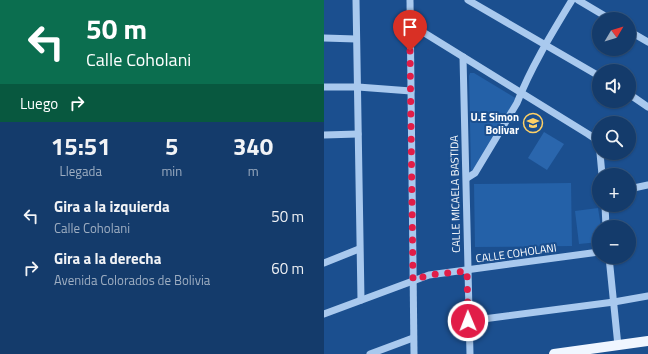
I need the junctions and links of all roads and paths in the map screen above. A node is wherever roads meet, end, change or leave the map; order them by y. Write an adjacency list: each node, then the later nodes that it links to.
1 (356, 0): 10 (street)
2 (410, 0): 7 (street)
3 (468, 0): 12 (street)
4 (572, 0): 12 (street)
5 (578, 0): 6 (street)
6 (598, 12)
7 (410, 24): 13 (street); 17 (street)
8 (636, 35): 11 (street)
9 (324, 38): 10 (street)
10 (356, 39): 16 (street)
11 (648, 42)
12 (545, 45): 14 (street); 18 (street)
13 (464, 57): 18 (street); 24 (street, CALLE MICAELA BASTIDA)
14 (592, 72)
15 (324, 87): 16 (street)
16 (358, 87): 17 (street); 21 (street)
17 (411, 90): 32 (street)
18 (520, 93): 23 (street); 24 (street)
19 (636, 99): 20 (street)
20 (648, 107)
21 (358, 134): 22 (street); 27 (street)
22 (324, 135)
23 (592, 137)
24 (467, 178): 31 (street, CALLE MICAELA BASTIDA)
25 (648, 185): 26 (street)
26 (636, 188)
27 (359, 249): 29 (street); 34 (street)
28 (592, 253): 31 (street, CALLE COHOLANI)
29 (324, 262)
30 (609, 264): 35 (street)
31 (467, 271): 32 (street, CALLE COHOLANI); 37 (street, CALLE MICAELA BASTIDA)
32 (413, 280): 34 (street, CALLE COHOLANI); 38 (street)
33 (648, 296): 35 (street)
34 (361, 300): 36 (street, CALLE COHOLANI)
35 (614, 302): 37 (street); 40 (street)
36 (324, 314)
37 (468, 321): 43 (street, CALLE MICAELA BASTIDA)
38 (413, 338): 41 (street); 42 (street)
39 (648, 341): 40 (main road)
40 (618, 346): 44 (main road)
41 (370, 354)
42 (414, 354)
43 (470, 354)
44 (554, 354)

